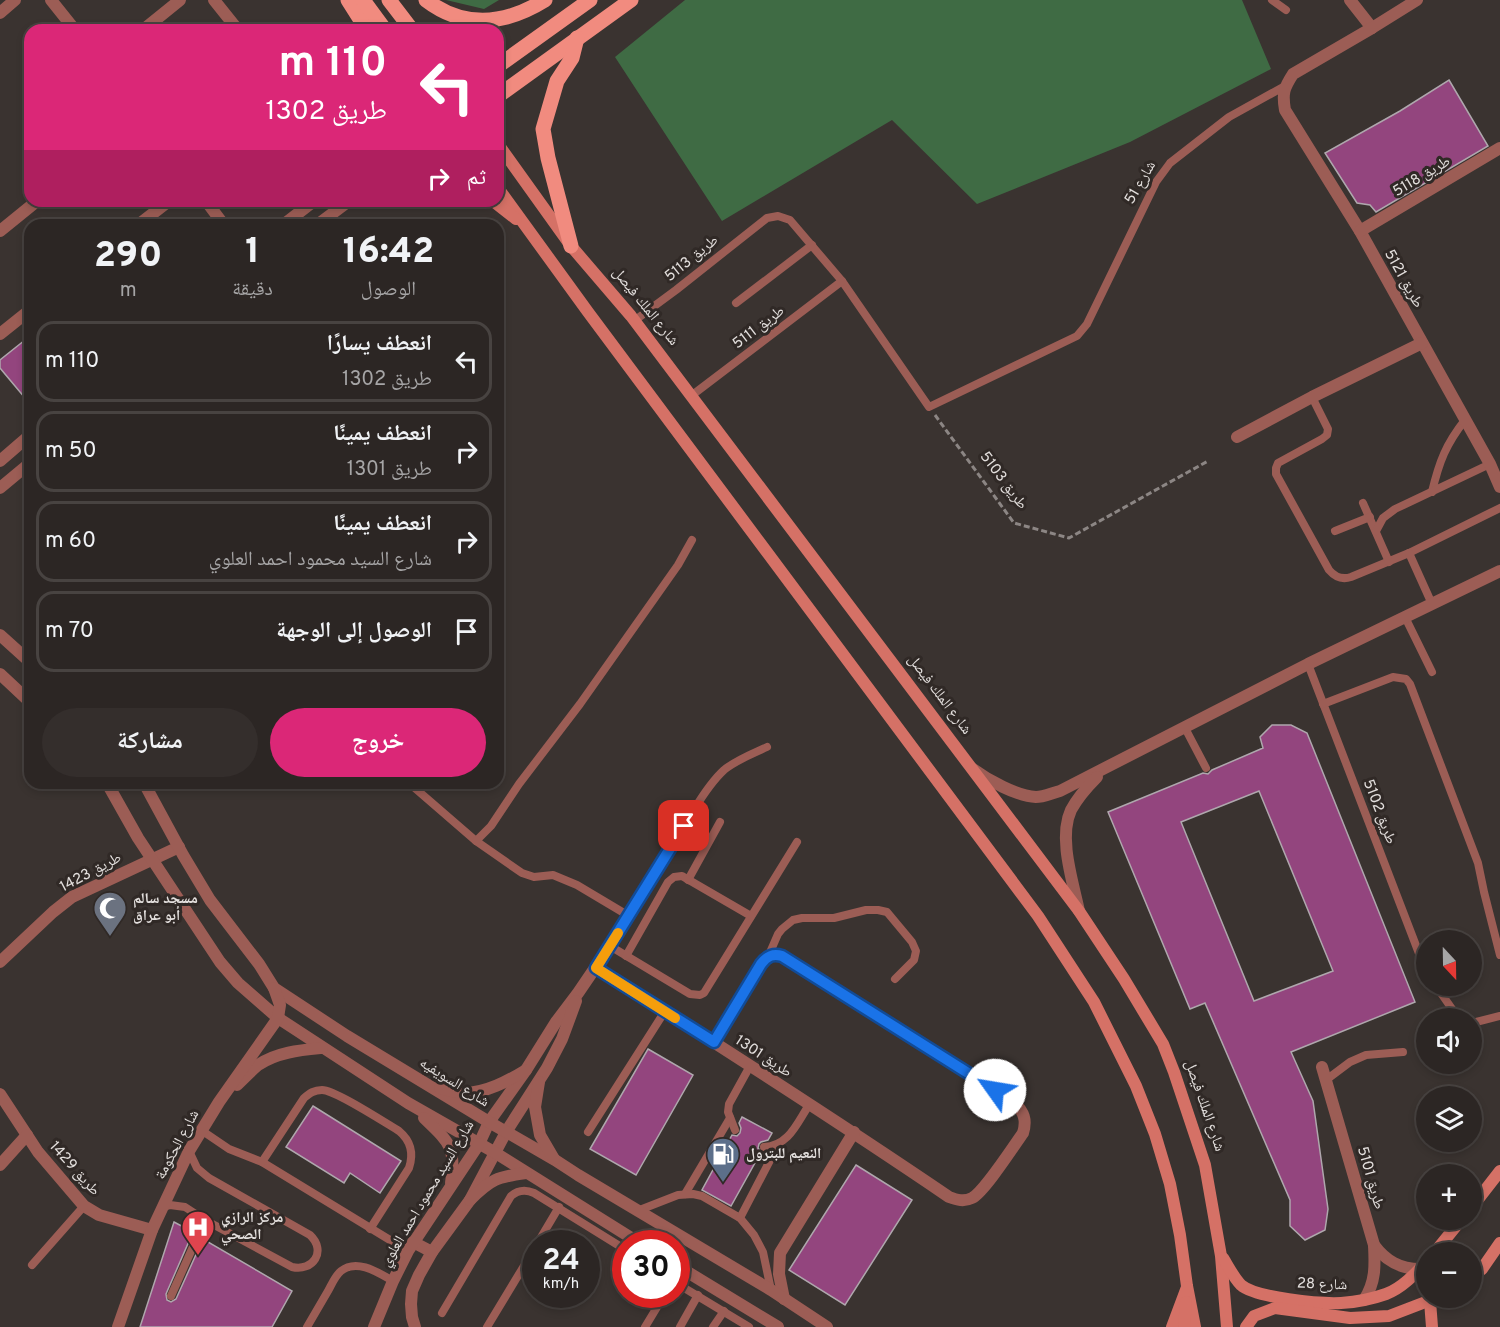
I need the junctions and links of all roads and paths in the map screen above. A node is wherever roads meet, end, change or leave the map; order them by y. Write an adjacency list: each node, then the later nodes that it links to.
1 (15, 0): 16 (street)
2 (51, 0): 17 (street)
3 (180, 0): 18 (street)
4 (214, 0): 19 (street)
5 (348, 0): 20 (main road)
6 (363, 0): 21 (main road)
7 (389, 0): 22 (main road)
8 (426, 0): 9 (main road)
9 (545, 0)
10 (590, 0): 25 (main road)
11 (631, 0): 24 (main road)
12 (1272, 0): 15 (lane)
13 (1350, 0): 23 (street)
14 (1417, 0): 23 (street, شارع 51)
15 (1286, 10)
16 (0, 13)
17 (70, 24)
18 (150, 24)
19 (233, 24)
20 (363, 24)
21 (381, 24)
22 (407, 24)
23 (1372, 28): 26 (street, شارع 51)
24 (577, 38): 27 (main road); 43 (main road)
25 (504, 62)
26 (1285, 87): 41 (street, طريق 5121); 52 (lane, شارع 51)
27 (504, 92)
28 (1500, 148): 41 (street, طريق 5118)
29 (504, 152): 43 (main road, شارع الملك فيصل)
30 (504, 196): 39 (main road)
31 (30, 207): 40 (street)
32 (161, 207): 36 (street)
33 (306, 207): 37 (street)
34 (341, 207): 38 (street)
35 (501, 207): 39 (main road)
36 (146, 219)
37 (291, 219)
38 (325, 219)
39 (528, 228): 174 (main road)
40 (0, 231)
41 (1360, 231): 49 (street, طريق 5121)
42 (812, 245): 44 (lane); 45 (lane); 47 (lane, طريق 5113)
43 (571, 246): 47 (main road, شارع الملك فيصل)
44 (842, 281): 50 (lane, طريق 5111); 52 (lane)
45 (736, 303)
46 (24, 315): 48 (street)
47 (634, 321): 50 (main road, شارع الملك فيصل)
48 (0, 334)
49 (1422, 343): 51 (street); 53 (street, طريق 5121)
50 (691, 396): 84 (main road, شارع الملك فيصل)
51 (1312, 397): 54 (street); 70 (lane)
52 (929, 406): 56 (path, طريق 5103)
53 (1465, 420): 58 (street, طريق 5121); 62 (lane)
54 (1237, 437)
55 (24, 440): 57 (street)
56 (1208, 460)
57 (0, 461)
58 (1491, 464): 60 (street, طريق 5121); 62 (lane)
59 (24, 468): 61 (street)
60 (1500, 487)
61 (0, 488)
62 (1432, 492): 67 (lane)
63 (1364, 502): 65 (lane)
64 (1500, 508): 69 (lane)
65 (1370, 517): 66 (lane); 67 (lane)
66 (1335, 531)
67 (1376, 531): 70 (lane)
68 (692, 540): 91 (lane)
69 (1409, 553): 70 (lane); 72 (lane)
70 (1389, 562)
71 (1500, 571): 72 (street)
72 (1432, 604): 73 (street)
73 (1405, 617): 76 (street); 77 (lane)
74 (1, 635): 75 (street)
75 (24, 656)
76 (1308, 664): 80 (lane, طريق 5102); 81 (street)
77 (1432, 672)
78 (0, 674): 79 (street)
79 (24, 696)
80 (1323, 704): 100 (lane, طريق 5102); 101 (lane)
81 (1185, 728): 83 (street); 85 (lane)
82 (767, 747): 89 (lane)
83 (1111, 764): 84 (street); 96 (street)
84 (971, 768): 96 (main road, شارع الملك فيصل)
85 (1206, 768)
86 (110, 789): 94 (street)
87 (147, 789): 93 (street, شارع السويفيه)
88 (417, 789): 91 (lane)
89 (695, 808): 97 (street, شارع السيد محمود احمد العلوي)
90 (720, 822): 95 (lane)
91 (476, 841): 97 (lane)
92 (797, 842): 98 (lane)
93 (179, 847): 94 (street, طريق 1423); 107 (street, شارع السويفيه)
94 (153, 860): 104 (street, طريق 1423); 113 (street)
95 (688, 880): 98 (lane); 102 (lane)
96 (1079, 911): 166 (main road, شارع الملك فيصل)
97 (628, 916): 99 (street, شارع السيد محمود احمد العلوي)
98 (751, 916): 102 (lane)
99 (610, 946): 102 (lane); 105 (street, شارع السيد محمود احمد العلوي)
100 (1416, 946)
101 (1500, 955)
102 (626, 956)
103 (768, 957): 106 (lane); 115 (street); 133 (street, طريق 1301)
104 (0, 963)
105 (596, 968): 108 (street, شارع السيد محمود احمد العلوي); 111 (street, طريق 1301)
106 (895, 979)
107 (274, 988): 113 (street); 122 (street, شارع السويفيه)
108 (578, 993): 119 (street, شارع السيد محمود احمد العلوي); 121 (street, شارع السيد محمود احمد العلوي)
109 (1443, 996): 110 (lane)
110 (1452, 1008)
111 (665, 1011): 115 (street, طريق 1301); 132 (lane)
112 (1500, 1017): 114 (lane)
113 (278, 1018): 116 (street); 124 (street, شارع الحكومة)
114 (1482, 1021)
115 (714, 1042): 118 (street, طريق 1301)
116 (322, 1048): 124 (street); 125 (street)
117 (1404, 1052): 120 (lane)
118 (750, 1066): 126 (street, طريق 1301); 127 (lane)
119 (526, 1070): 122 (street); 128 (street, شارع السيد محمود احمد العلوي)
120 (1324, 1073): 163 (street, طريق 5101)
121 (539, 1082): 131 (street, شارع السيد محمود احمد العلوي); 140 (street)
122 (430, 1086): 128 (street, شارع السويفيه)
123 (0, 1094): 134 (street, طريق 1429)
124 (219, 1102): 129 (street, شارع الحكومة)
125 (408, 1103): 135 (street); 145 (street)
126 (809, 1105): 133 (street, طريق 1301); 136 (lane)
127 (730, 1118): 130 (lane); 146 (lane)
128 (489, 1122): 131 (street, شارع السويفيه); 135 (street, شارع السيد محمود احمد العلوي)
129 (201, 1130): 138 (street, شارع الحكومة); 141 (lane)
130 (735, 1130)
131 (506, 1132): 139 (street, شارع السيد محمود احمد العلوي); 140 (street, شارع السويفيه)
132 (588, 1132)
133 (854, 1132): 179 (street)
134 (27, 1135): 142 (street); 149 (street, طريق 1429)
135 (478, 1144): 139 (street); 145 (street, شارع السيد محمود احمد العلوي)
136 (778, 1145): 137 (lane); 153 (lane)
137 (764, 1147)
138 (189, 1151): 150 (street, شارع الحكومة); 154 (lane)
139 (494, 1152): 144 (street); 148 (street, شارع السيد محمود احمد العلوي)
140 (555, 1160): 152 (street, شارع السويفيه)
141 (262, 1162): 155 (lane); 155 (lane)
142 (0, 1165)
143 (1500, 1171): 147 (main road)
144 (526, 1173): 148 (street); 158 (street)
145 (450, 1186): 164 (street, شارع السيد محمود احمد العلوي)
146 (685, 1194): 152 (lane); 153 (lane)
147 (1482, 1194)
148 (470, 1200): 165 (street, شارع السيد محمود احمد العلوي)
149 (84, 1206): 156 (street, طريق 1429); 167 (lane)
150 (164, 1207): 154 (lane); 156 (street, شارع الحكومة)
151 (559, 1208): 157 (lane); 160 (lane); 185 (lane)
152 (637, 1211): 175 (street, شارع السويفيه)
153 (740, 1218): 175 (lane)
154 (205, 1220): 178 (lane)
155 (370, 1229): 164 (lane)
156 (152, 1230): 186 (street, شارع الحكومة)
157 (545, 1230)
158 (618, 1230)
159 (1453, 1230): 161 (main road)
160 (612, 1241)
161 (1442, 1242)
162 (1500, 1243): 170 (main road)
163 (1374, 1245): 168 (street); 180 (street, طريق 5101)
164 (410, 1247): 165 (street); 173 (street, شارع السيد محمود احمد العلوي)
165 (432, 1252): 189 (street, شارع السيد محمود احمد العلوي)
166 (1221, 1256): 180 (main road, شارع 28); 200 (main road, شارع الملك فيصل)
167 (32, 1265)
168 (1416, 1266)
169 (522, 1268): 190 (lane)
170 (1482, 1269)
171 (1416, 1272): 180 (main road, شارع 28)
172 (690, 1274): 195 (street)
173 (393, 1281): 187 (lane); 188 (street, شارع السيد محمود احمد العلوي)
174 (1187, 1286): 197 (main road); 198 (main road); 199 (main road)
175 (771, 1290): 179 (street, شارع السويفيه)
176 (690, 1291): 177 (lane)
177 (698, 1295): 184 (lane); 192 (lane)
178 (171, 1296)
179 (784, 1299): 196 (street, شارع السويفيه)
180 (1364, 1300)
181 (1416, 1306): 201 (main road, شارع 28)
182 (657, 1308): 191 (lane)
183 (1433, 1308): 202 (main road)
184 (724, 1311): 193 (lane); 194 (lane)
185 (442, 1314)
186 (118, 1327)
187 (307, 1327)
188 (374, 1327)
189 (415, 1327)
190 (487, 1327)
191 (645, 1327)
192 (680, 1327)
193 (713, 1327)
194 (749, 1327)
195 (778, 1327)
196 (827, 1327)
197 (1172, 1327)
198 (1184, 1327)
199 (1195, 1327)
200 (1227, 1327)
201 (1246, 1327)
202 (1432, 1327)

